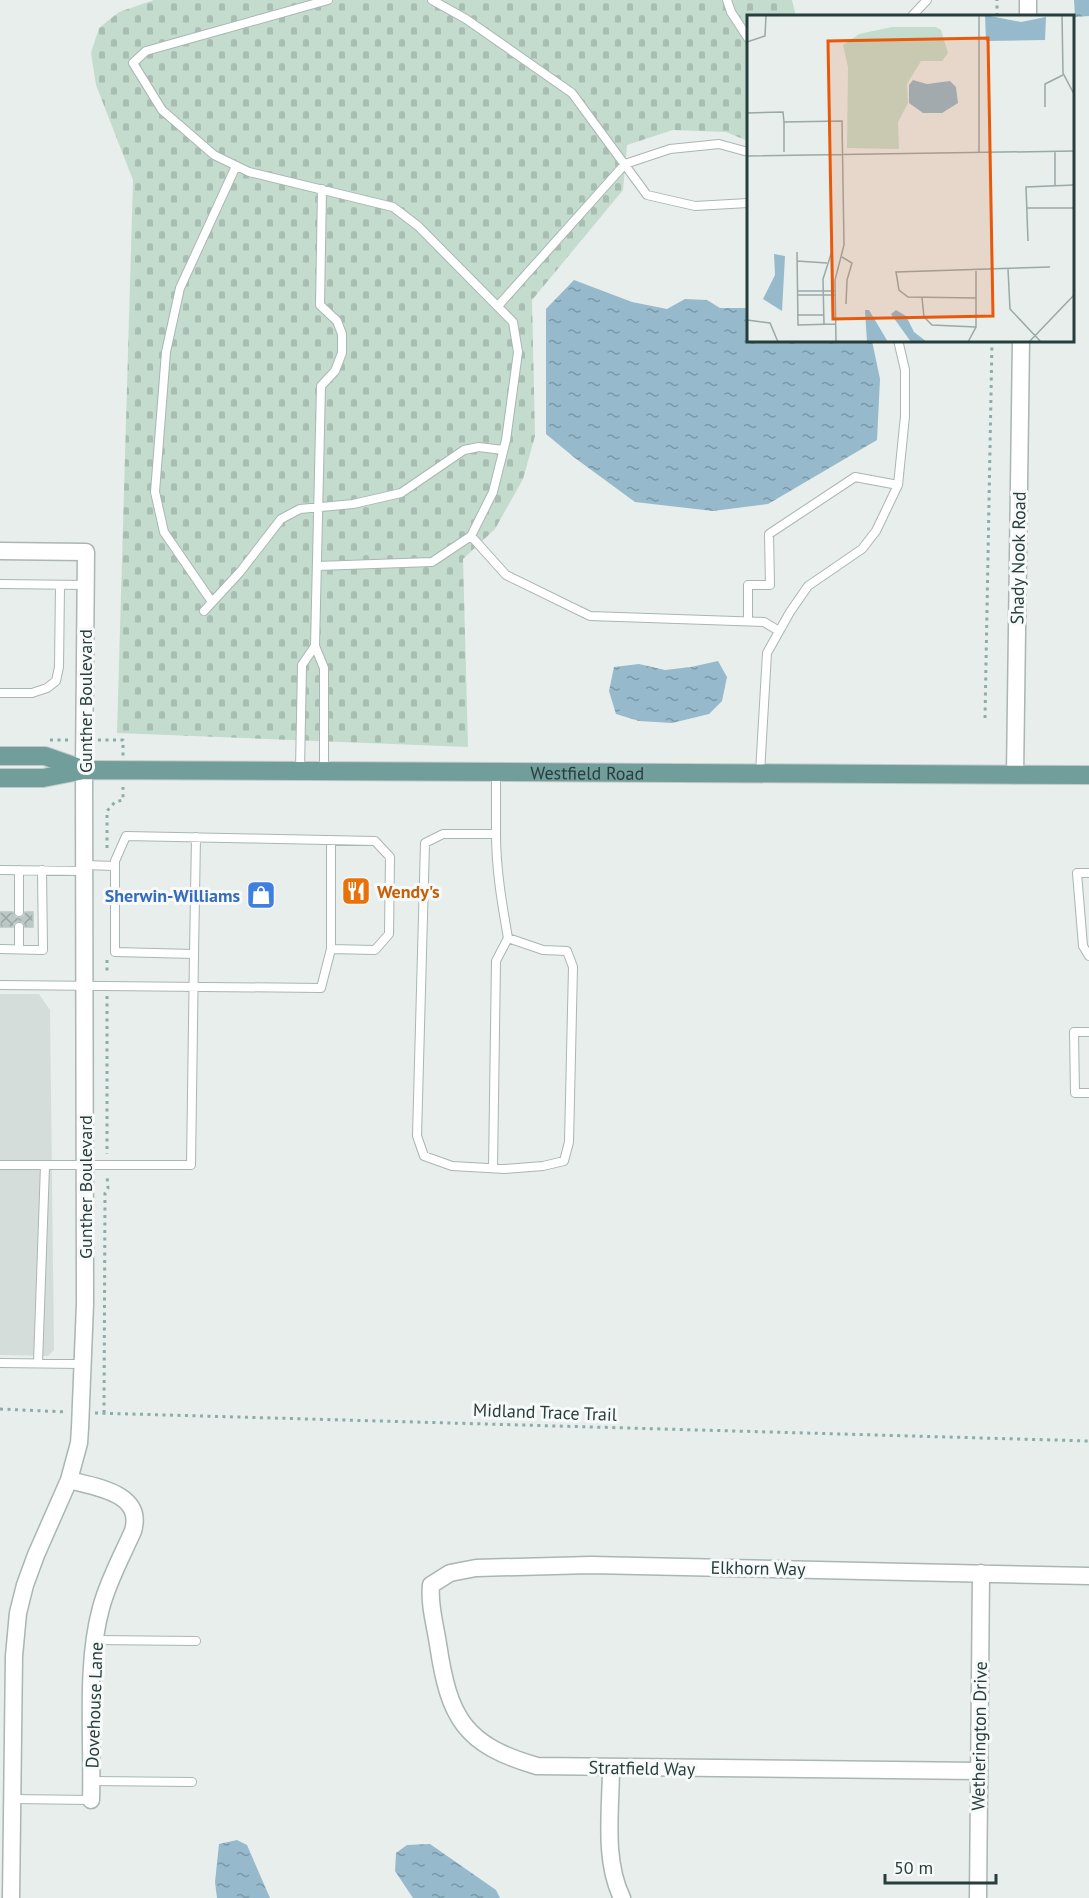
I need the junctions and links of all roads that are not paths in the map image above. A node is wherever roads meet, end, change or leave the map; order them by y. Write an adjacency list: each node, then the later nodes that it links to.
1 (328, 0): 9 (lane)
2 (432, 0): 8 (lane)
3 (727, 0): 6 (lane)
4 (927, 0): 5 (lane)
5 (913, 15)
6 (747, 36)
7 (747, 152): 8 (lane)
8 (625, 164): 11 (lane); 12 (lane)
9 (236, 166): 10 (lane); 24 (lane)
10 (322, 189): 12 (lane); 17 (lane)
11 (747, 204)
12 (498, 306): 15 (lane)
13 (898, 342): 16 (lane)
14 (1021, 342): 36 (street, Shady Nook Road)
15 (503, 450): 17 (lane); 18 (lane)
16 (898, 485): 26 (lane); 27 (lane)
17 (318, 508): 20 (lane); 24 (lane)
18 (471, 536): 20 (lane); 26 (lane)
19 (0, 551): 23 (street, Gunther Boulevard)
20 (317, 566): 28 (lane)
21 (0, 585): 22 (lane)
22 (60, 585): 23 (lane); 29 (lane)
23 (86, 585): 31 (street, Gunther Boulevard)
24 (212, 602): 25 (lane)
25 (204, 611)
26 (748, 621): 27 (lane)
27 (779, 631): 35 (lane)
28 (315, 646): 32 (lane); 33 (lane)
29 (0, 693)
30 (0, 756): 31 (main road, Westfield Road)
31 (84, 770): 32 (main road, Westfield Road); 38 (main road, Westfield Road); 43 (street, Gunther Boulevard)
32 (300, 770): 33 (main road, Westfield Road)
33 (324, 770): 34 (main road, Westfield Road)
34 (496, 771): 35 (main road, Westfield Road); 39 (lane)
35 (760, 773): 36 (main road, Westfield Road)
36 (1015, 775): 37 (main road, Westfield Road)
37 (1089, 775)
38 (0, 778)
39 (496, 834): 50 (lane); 64 (lane)
40 (196, 837): 41 (lane); 42 (lane); 54 (lane)
41 (331, 840): 53 (lane); 53 (lane)
42 (115, 866): 43 (lane); 54 (lane)
43 (84, 868): 46 (lane); 57 (street, Gunther Boulevard)
44 (0, 870): 45 (lane)
45 (19, 870): 46 (lane); 48 (lane)
46 (42, 870): 52 (lane)
47 (1089, 873): 55 (lane)
48 (19, 912)
49 (19, 927): 52 (lane)
50 (508, 938): 64 (lane); 64 (lane)
51 (0, 949): 52 (lane)
52 (18, 949)
53 (331, 949): 58 (lane)
54 (194, 954): 58 (lane)
55 (1089, 956)
56 (0, 985): 57 (lane)
57 (84, 986): 58 (lane); 63 (street, Gunther Boulevard)
58 (193, 987): 63 (lane)
59 (1089, 1032): 60 (lane)
60 (1089, 1093)
61 (0, 1165): 62 (lane)
62 (45, 1166): 63 (lane); 66 (lane)
63 (85, 1166): 67 (street, Gunther Boulevard)
64 (493, 1168)
65 (0, 1363): 66 (lane)
66 (38, 1363): 67 (lane)
67 (83, 1364): 68 (street, Gunther Boulevard)
68 (69, 1480): 72 (street, Dovehouse Lane); 74 (street, Gunther Boulevard)
69 (981, 1573): 70 (street, Elkhorn Way); 71 (street, Elkhorn Way); 77 (street, Wetherington Drive)
70 (1089, 1576)
71 (432, 1585): 76 (street, Stratfield Way)
72 (95, 1640): 73 (lane); 78 (street, Dovehouse Lane)
73 (196, 1641)
74 (7, 1705): 75 (street, Gunther Boulevard)
75 (7, 1733): 80 (street, Gunther Boulevard)
76 (611, 1767): 77 (street, Stratfield Way); 83 (street)
77 (979, 1771): 84 (street, Wetherington Drive)
78 (92, 1781): 79 (lane); 81 (street, Dovehouse Lane)
79 (192, 1782)
80 (12, 1799): 81 (lane); 82 (street, Gunther Boulevard)
81 (91, 1800)
82 (11, 1898)
83 (622, 1898)
84 (978, 1898)

